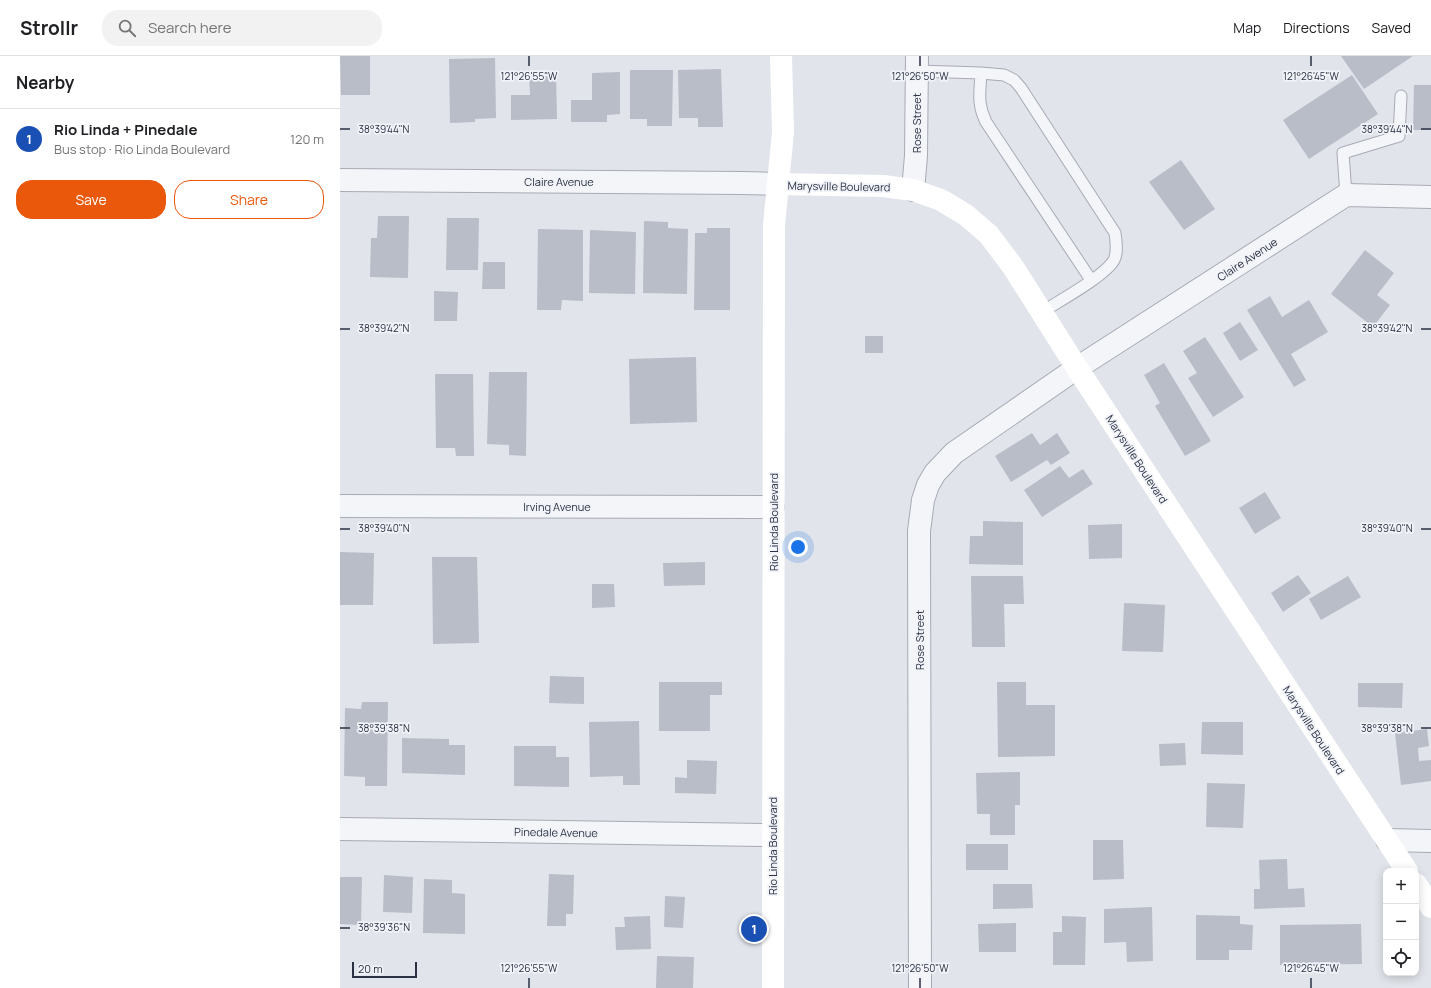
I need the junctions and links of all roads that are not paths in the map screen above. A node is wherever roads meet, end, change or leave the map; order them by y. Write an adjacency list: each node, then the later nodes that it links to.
1 (781, 56): 6 (main road, Rio Linda Boulevard)
2 (917, 64): 3 (lane); 7 (street, Rose Street)
3 (981, 73): 10 (lane); 10 (lane)
4 (1401, 96): 8 (lane)
5 (340, 180): 6 (street, Claire Avenue)
6 (778, 184): 7 (main road, Marysville Boulevard); 14 (main road, Rio Linda Boulevard)
7 (913, 190): 11 (main road, Marysville Boulevard)
8 (1346, 195): 9 (street); 12 (street, Claire Avenue)
9 (1431, 197)
10 (1091, 280): 11 (lane)
11 (1042, 312): 12 (main road, Marysville Boulevard)
12 (1077, 368): 17 (main road, Marysville Boulevard); 23 (street, Rose Street)
13 (340, 506): 14 (street, Irving Avenue)
14 (773, 507): 16 (main road, Rio Linda Boulevard)
15 (340, 829): 16 (street, Pinedale Avenue)
16 (772, 835): 22 (main road, Rio Linda Boulevard)
17 (1387, 840): 18 (street); 19 (main road, Marysville Boulevard)
18 (1431, 841)
19 (1405, 868)
20 (1419, 889): 21 (main road)
21 (1431, 907)
22 (772, 988)
23 (920, 988)

